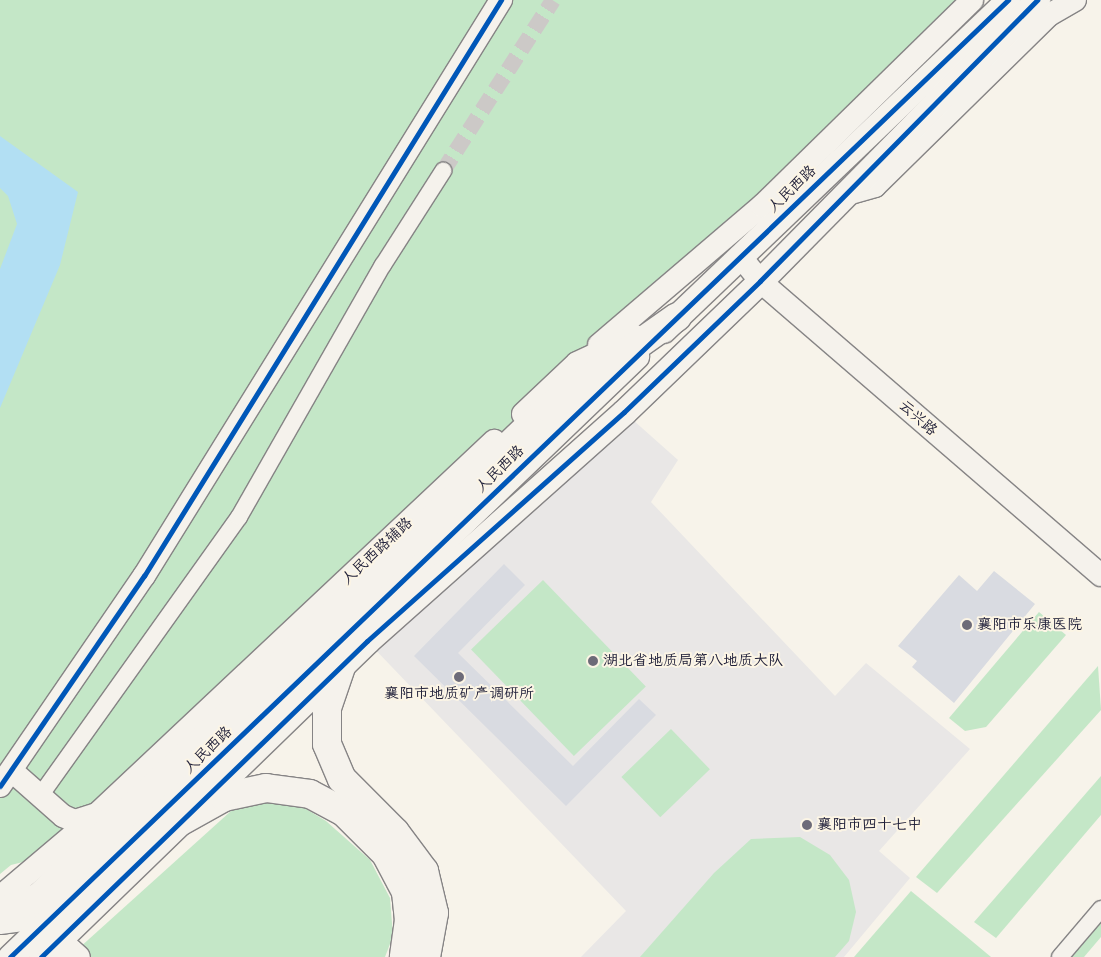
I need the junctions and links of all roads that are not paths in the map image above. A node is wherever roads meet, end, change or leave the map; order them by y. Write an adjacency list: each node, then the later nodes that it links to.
1 (501, 0): 14 (street)
2 (972, 0): 11 (street)
3 (1008, 0): 8 (main road, 人民西路)
4 (1037, 0): 7 (main road, 人民西路)
5 (1075, 0): 7 (street)
6 (443, 171): 15 (street)
7 (844, 195): 9 (main road, 人民西路)
8 (740, 256): 9 (street, 云兴路); 10 (main road, 人民西路)
9 (760, 281): 12 (street, 云兴路); 13 (main road, 人民西路)
10 (677, 317): 11 (street, 人民西路辅路); 22 (highway); 23 (main road, 人民西路)
11 (577, 364): 16 (street, 人民西路辅路)
12 (1101, 575)
13 (342, 664): 18 (main road, 人民西路); 28 (highway)
14 (6, 779): 15 (street)
15 (40, 796): 17 (street)
16 (97, 814): 17 (street, 人民西路辅路); 19 (street, 人民西路辅路)
17 (63, 816): 19 (street)
18 (174, 824): 25 (main road, 人民西路); 27 (highway)
19 (47, 856): 20 (street, 人民西路辅路)
20 (0, 897)
21 (1101, 909): 29 (street)
22 (0, 912)
23 (53, 916): 24 (street); 26 (main road, 人民西路)
24 (0, 923)
25 (59, 952)
26 (10, 957)
27 (404, 957)
28 (426, 957)
29 (1060, 957)

